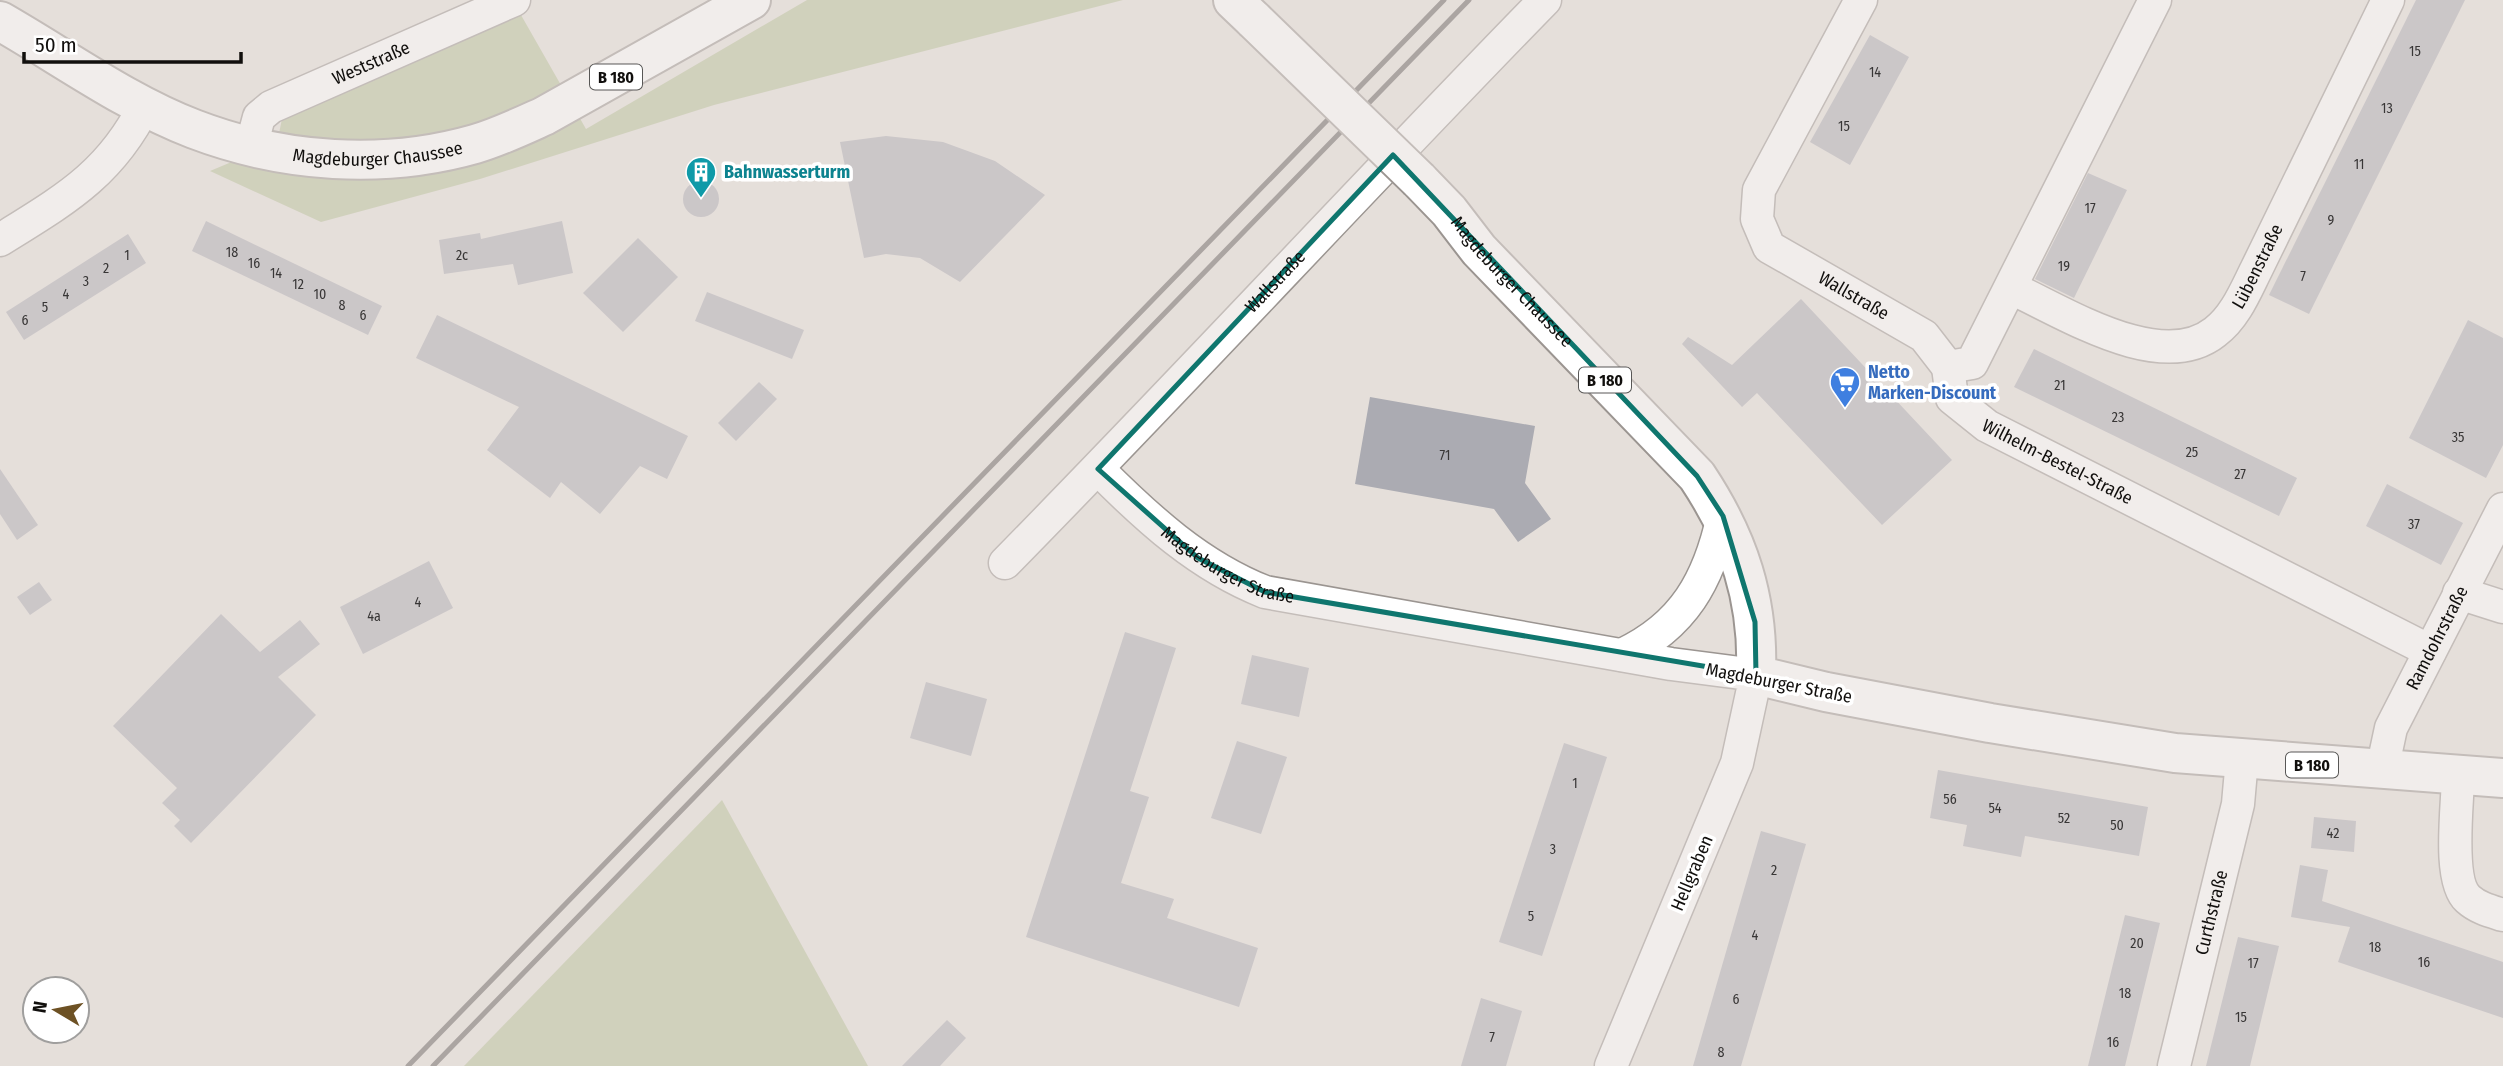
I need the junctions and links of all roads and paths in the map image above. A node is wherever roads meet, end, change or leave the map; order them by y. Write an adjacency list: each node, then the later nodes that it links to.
1 (514, 0): 10 (street, Weststraße)
2 (751, 0): 10 (main road, Magdeburger Chaussee / B 180)
3 (1545, 0): 14 (street, Wallstraße)
4 (1861, 0): 13 (street, Wallstraße)
5 (2155, 0): 12 (street)
6 (2388, 0): 12 (street, Lübenstraße)
7 (1243, 10): 16 (main road, Magdeburger Chaussee / B 180, bridge)
8 (0, 21): 9 (main road, Magdeburger Chaussee / B 180)
9 (145, 105): 10 (main road, Magdeburger Chaussee / B 180); 11 (street)
10 (251, 147)
11 (0, 240)
12 (2011, 288): 13 (street)
13 (1948, 367): 20 (street, Wilhelm-Bestel-Straße)
14 (1098, 469): 17 (street, Wallstraße); 21 (street, Magdeburger Straße)
15 (2503, 509): 18 (street, Ramdohrstraße)
16 (1723, 516): 21 (street); 22 (main road, Magdeburger Chaussee / B 180)
17 (1005, 563)
18 (2459, 593): 19 (street); 20 (street, Ramdohrstraße)
19 (2503, 607)
20 (2430, 651): 24 (street, Ramdohrstraße)
21 (1622, 656): 22 (street, Magdeburger Straße)
22 (1756, 675): 23 (main road, Magdeburger Straße / B 180); 28 (street, Hellgraben)
23 (2242, 759): 24 (main road, Magdeburger Straße / B 180); 29 (street, Curthstraße)
24 (2382, 770): 25 (main road, Magdeburger Straße / B 180)
25 (2458, 775): 26 (main road, Magdeburger Straße / B 180); 27 (street)
26 (2503, 778)
27 (2503, 915)
28 (1611, 1066)
29 (2174, 1066)

